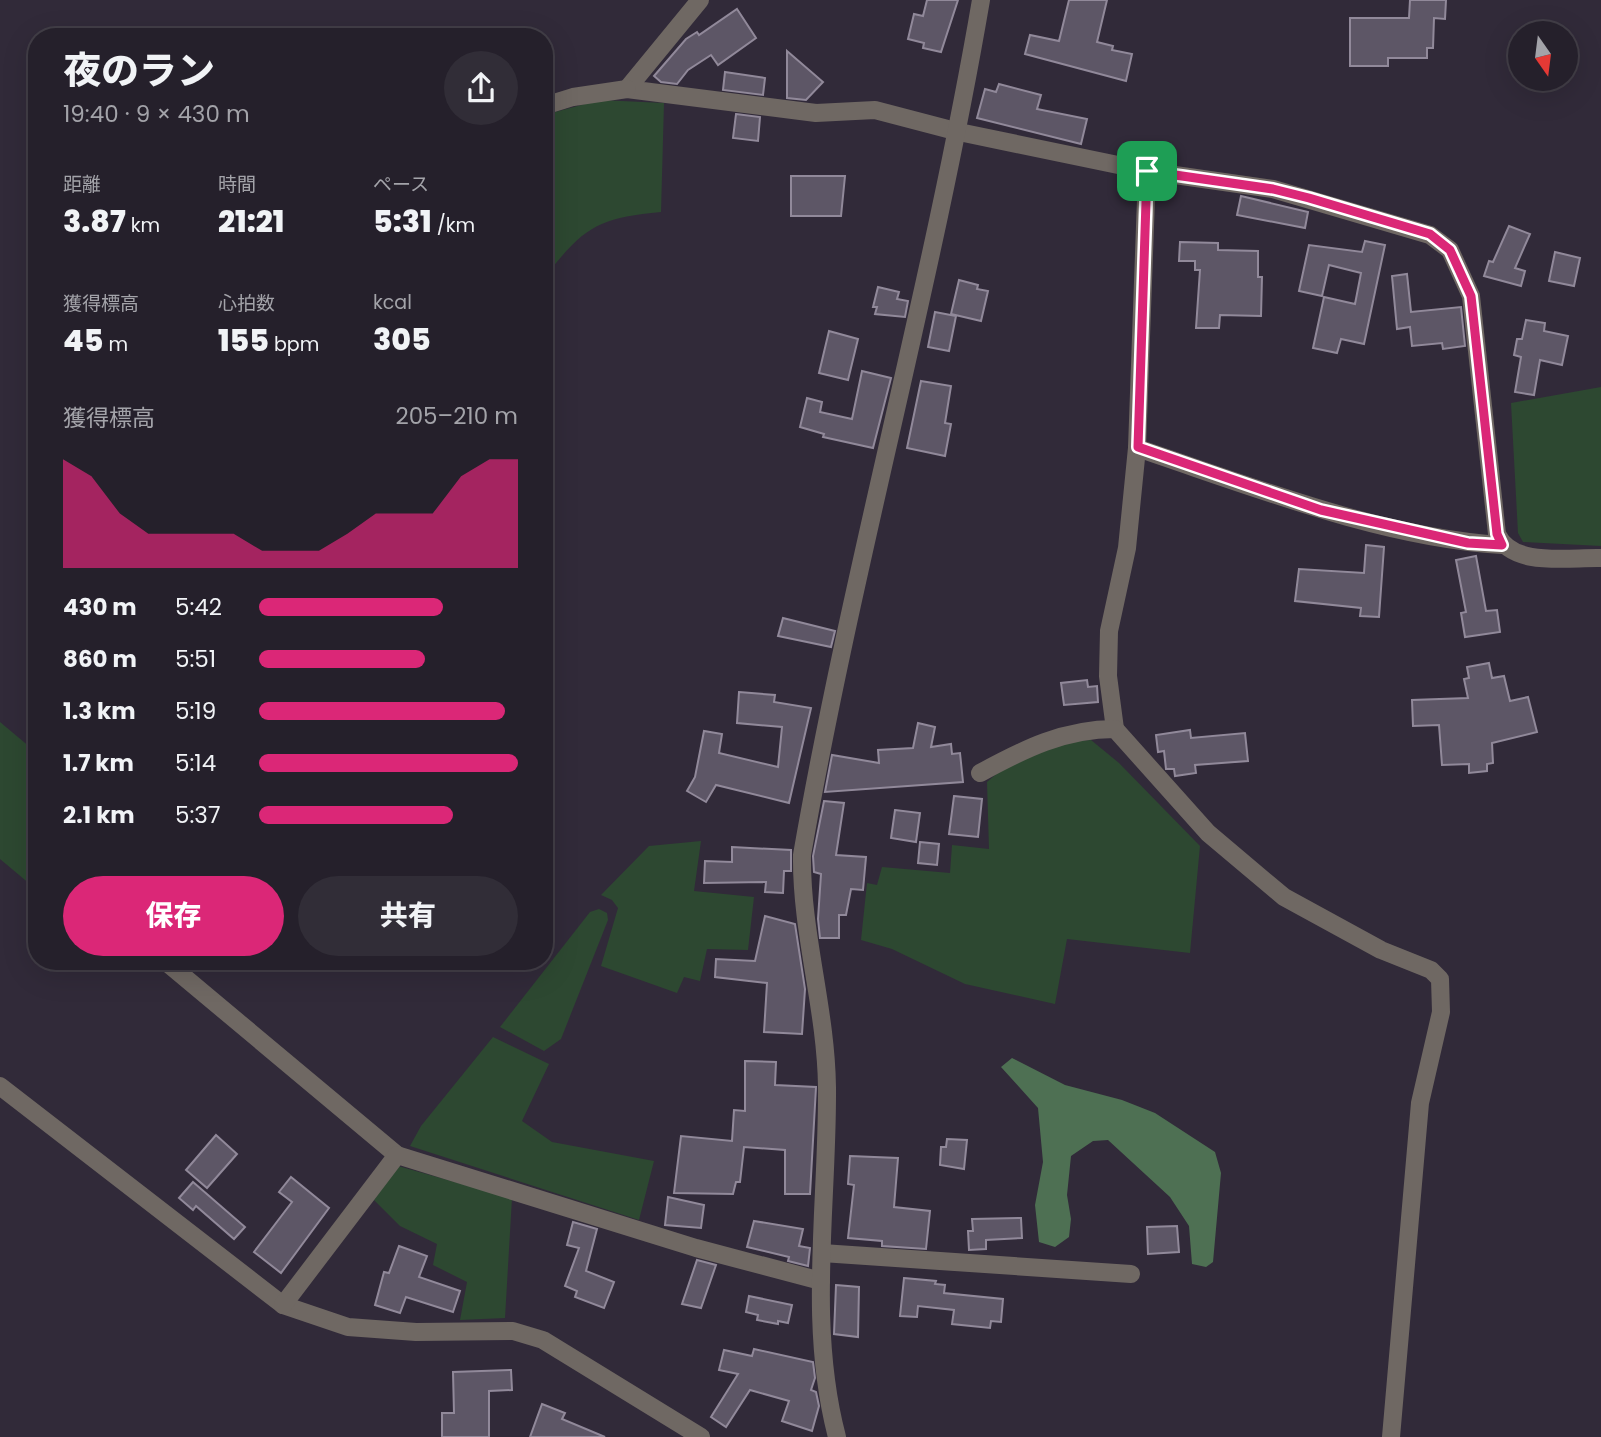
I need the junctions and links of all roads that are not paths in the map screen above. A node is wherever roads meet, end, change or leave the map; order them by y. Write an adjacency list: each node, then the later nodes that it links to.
1 (700, 0): 3 (street)
2 (981, 0): 5 (street)
3 (627, 89): 4 (street); 5 (street)
4 (553, 103)
5 (959, 132): 6 (street); 15 (street)
6 (1147, 171): 7 (street); 8 (street)
7 (1138, 447): 8 (street); 10 (street)
8 (1502, 545): 9 (street)
9 (1601, 558)
10 (1115, 729): 11 (street); 21 (street)
11 (980, 773)
12 (176, 970): 14 (street)
13 (0, 1086): 18 (street)
14 (397, 1155): 17 (street); 18 (street)
15 (822, 1253): 16 (street); 17 (street)
16 (1131, 1274)
17 (821, 1281): 20 (street)
18 (283, 1305): 19 (street)
19 (701, 1437)
20 (837, 1437)
21 (1391, 1437)

